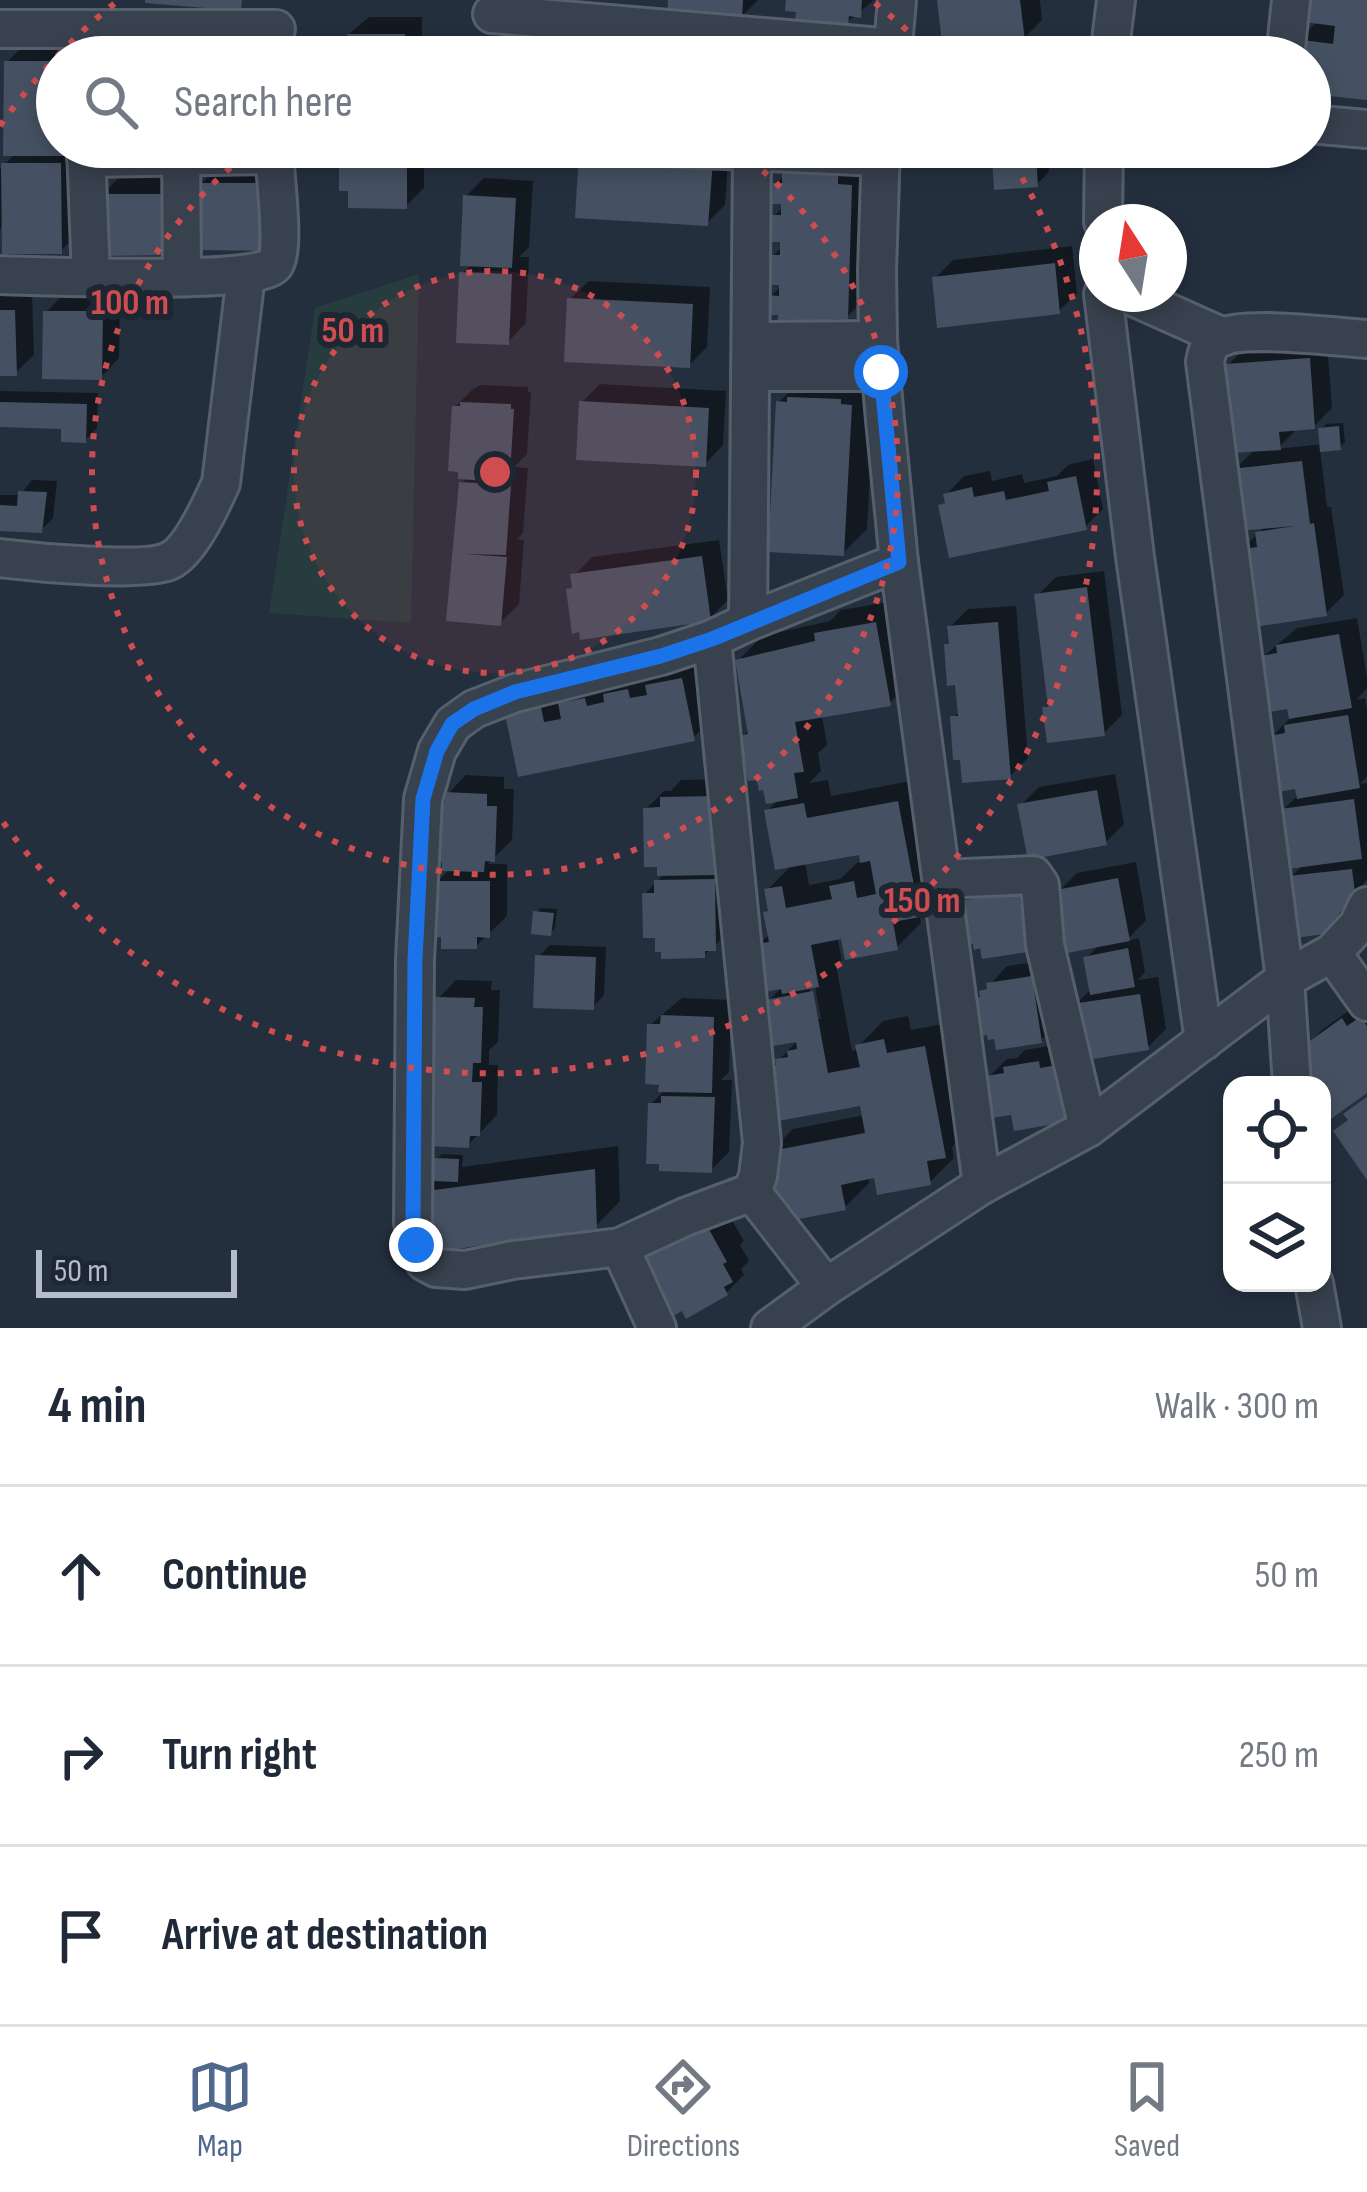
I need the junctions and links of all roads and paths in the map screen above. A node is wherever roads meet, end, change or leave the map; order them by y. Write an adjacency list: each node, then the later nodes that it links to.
1 (897, 0): 10 (street)
2 (1116, 0): 11 (street)
3 (1291, 0): 12 (street)
4 (492, 14): 9 (street)
5 (0, 29): 7 (street)
6 (277, 29): 8 (street)
7 (41, 36)
8 (229, 36)
9 (724, 36)
10 (894, 36)
11 (1112, 36)
12 (1287, 36)
13 (1331, 126): 14 (street)
14 (1367, 129)
15 (87, 168): 25 (street)
16 (181, 168): 24 (street)
17 (275, 168): 23 (street)
18 (752, 168): 30 (street)
19 (880, 168): 31 (street)
20 (1104, 168): 21 (street)
21 (1103, 204)
22 (0, 275): 25 (street)
23 (245, 275): 24 (street); 32 (street)
24 (182, 276): 25 (street)
25 (91, 278)
26 (1105, 312): 41 (street)
27 (1167, 312): 28 (street)
28 (1223, 337): 29 (street); 39 (street)
29 (1367, 339)
30 (750, 356): 31 (street); 34 (street)
31 (879, 356): 33 (street)
32 (0, 558)
33 (899, 562): 34 (street); 36 (street)
34 (748, 622): 35 (street)
35 (712, 639): 45 (street); 46 (street)
36 (942, 879): 43 (street); 44 (street)
37 (1364, 922): 38 (street)
38 (1332, 953): 39 (street); 40 (street)
39 (1285, 979): 41 (street); 42 (street)
40 (1367, 1002)
41 (1204, 1041): 43 (street)
42 (1291, 1076)
43 (1088, 1128): 44 (street)
44 (982, 1185): 47 (street)
45 (752, 1192): 46 (street); 47 (street)
46 (620, 1246): 49 (street)
47 (826, 1287): 50 (street)
48 (1316, 1292): 51 (street)
49 (657, 1328)
50 (770, 1328)
51 (1322, 1328)

